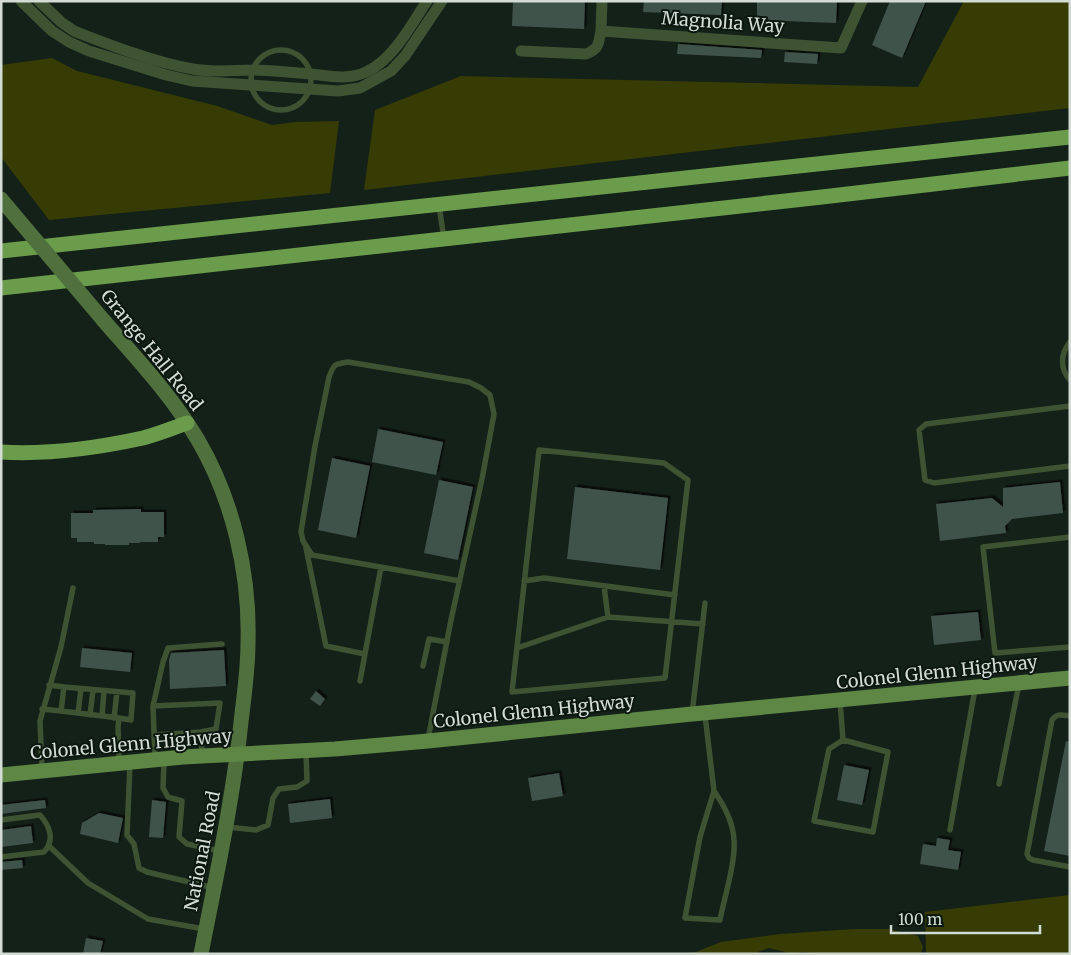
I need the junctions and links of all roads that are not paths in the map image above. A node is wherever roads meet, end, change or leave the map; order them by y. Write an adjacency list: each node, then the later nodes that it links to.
1 (21, 1): 7 (street)
2 (427, 1): 11 (street)
3 (442, 1): 13 (street)
4 (602, 1): 8 (street)
5 (862, 1): 8 (street, Magnolia Way)
6 (43, 5): 7 (lane); 10 (street)
7 (38, 18): 12 (street)
8 (601, 31): 9 (street)
9 (521, 51)
10 (253, 70): 11 (street); 11 (lane); 12 (lane)
11 (310, 73): 13 (lane)
12 (251, 85): 13 (street); 13 (lane)
13 (310, 89)
14 (1070, 137): 19 (highway)
15 (1070, 168): 17 (highway)
16 (1070, 173): 17 (highway)
17 (1013, 174): 20 (highway)
18 (1, 199): 26 (main road, Grange Hall Road, bridge)
19 (439, 204): 20 (lane); 21 (highway)
20 (444, 240): 22 (highway)
21 (1, 251)
22 (1, 288)
23 (1070, 342): 24 (lane)
24 (1070, 380)
25 (1070, 406): 28 (lane)
26 (187, 423): 27 (highway); 72 (main road, Grange Hall Road)
27 (1, 452)
28 (1070, 466)
29 (1070, 537): 43 (lane)
30 (305, 543): 31 (lane); 33 (lane); 45 (lane)
31 (380, 567): 33 (lane); 45 (lane)
32 (524, 581): 34 (lane); 36 (lane); 44 (lane)
33 (460, 582): 41 (lane)
34 (604, 586): 36 (lane); 38 (lane)
35 (73, 588): 50 (lane)
36 (675, 595): 39 (lane)
37 (705, 603): 40 (lane)
38 (608, 617): 39 (lane); 44 (lane)
39 (671, 621): 40 (lane); 44 (lane)
40 (703, 624): 62 (lane)
41 (447, 642): 46 (lane); 70 (lane)
42 (222, 644): 58 (lane)
43 (1070, 646)
44 (517, 648)
45 (365, 654): 48 (lane)
46 (423, 666)
47 (1070, 678): 49 (main road, Colonel Glenn Highway)
48 (360, 681)
49 (1020, 682): 52 (main road, Colonel Glenn Highway); 78 (lane)
50 (49, 685): 51 (lane); 59 (lane)
51 (64, 687): 53 (lane); 60 (lane)
52 (975, 687): 57 (main road, Colonel Glenn Highway); 82 (lane)
53 (80, 688): 54 (lane); 61 (lane)
54 (93, 690): 55 (lane); 63 (lane)
55 (104, 691): 56 (lane); 64 (lane)
56 (117, 692): 66 (lane); 66 (lane)
57 (840, 700): 62 (main road, Colonel Glenn Highway); 69 (lane)
58 (153, 706): 67 (lane); 68 (lane)
59 (42, 709): 60 (lane); 76 (lane)
60 (61, 712): 61 (lane)
61 (78, 713): 63 (lane)
62 (699, 713): 70 (main road, Colonel Glenn Highway); 79 (lane)
63 (90, 715): 64 (lane)
64 (102, 716): 66 (lane)
65 (1070, 716): 86 (lane)
66 (117, 718): 75 (lane)
67 (201, 732): 68 (lane); 73 (lane)
68 (154, 735): 74 (lane)
69 (843, 740): 69 (lane)
70 (428, 742): 71 (main road, Colonel Glenn Highway)
71 (306, 751): 72 (main road, Colonel Glenn Highway); 81 (lane)
72 (238, 754): 73 (main road, Colonel Glenn Highway); 81 (main road, National Road)
73 (202, 756): 74 (main road, Colonel Glenn Highway)
74 (159, 759): 75 (main road, Colonel Glenn Highway); 84 (lane)
75 (125, 762): 76 (main road, Colonel Glenn Highway); 87 (lane)
76 (42, 770): 77 (main road, Colonel Glenn Highway)
77 (1, 775)
78 (999, 784)
79 (714, 791): 79 (lane)
80 (1, 820): 83 (lane)
81 (226, 827): 84 (main road, National Road)
82 (950, 830)
83 (49, 846): 85 (lane); 88 (lane)
84 (221, 851): 87 (main road, National Road)
85 (1, 857)
86 (1070, 867)
87 (214, 888): 88 (main road, National Road)
88 (206, 930): 89 (main road, National Road)
89 (201, 954)

